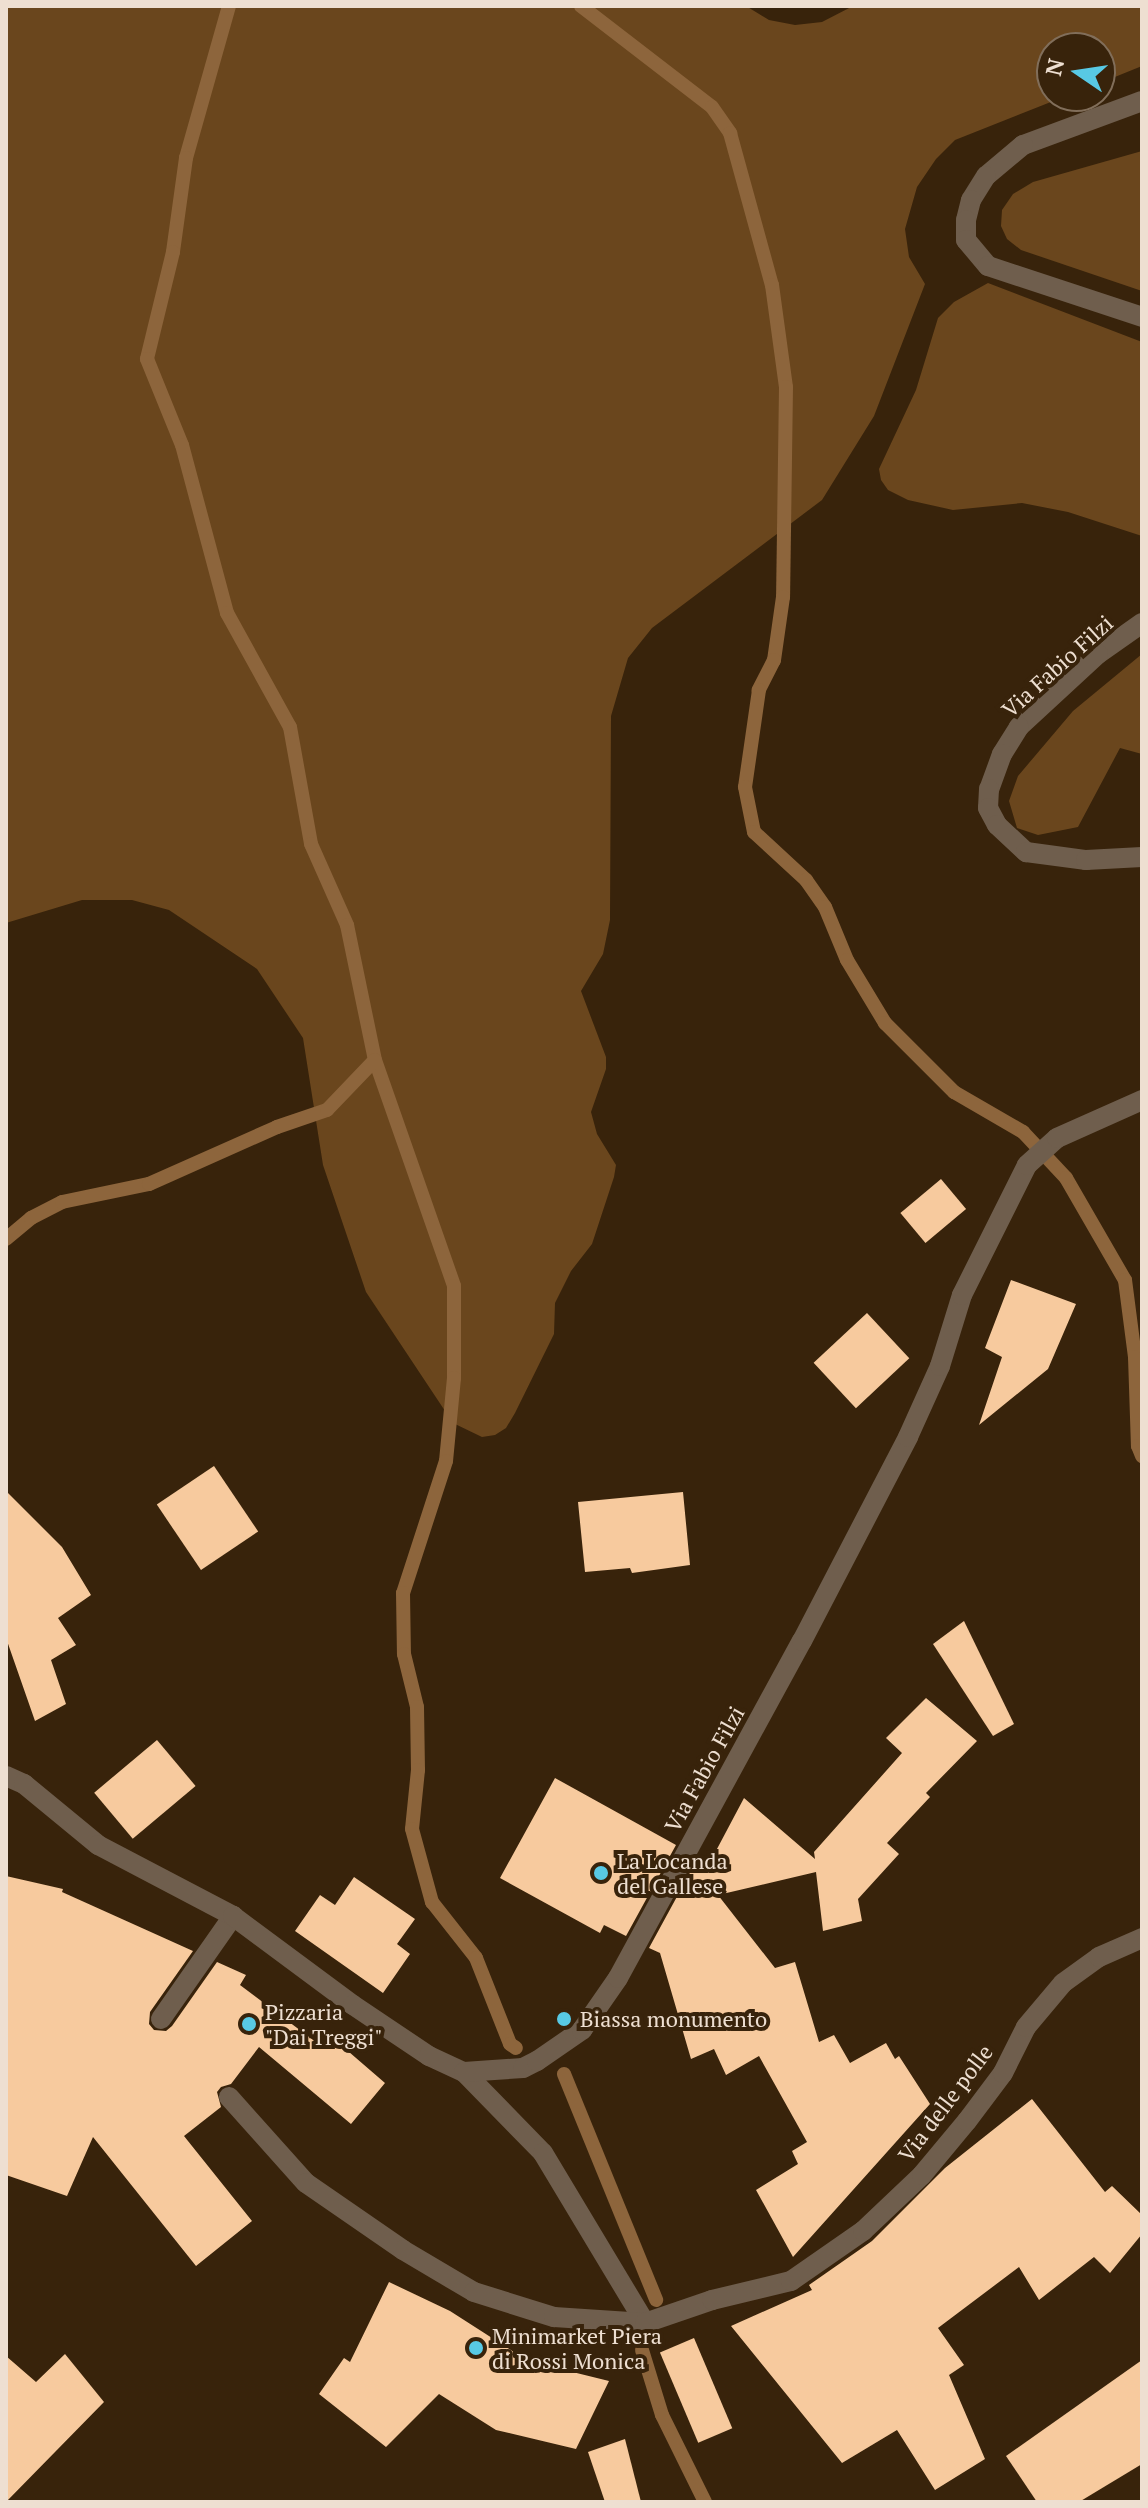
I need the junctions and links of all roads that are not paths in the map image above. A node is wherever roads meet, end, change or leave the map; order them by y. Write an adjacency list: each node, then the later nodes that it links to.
1 (1142, 101): 2 (street)
2 (1142, 317)
3 (1142, 623): 4 (street, Via Fabio Filzi)
4 (1142, 857)
5 (1142, 1100): 10 (street, Via Fabio Filzi)
6 (6, 1776): 7 (street)
7 (233, 1916): 9 (street); 10 (street)
8 (1142, 1938): 12 (street, Via delle polle)
9 (161, 2019)
10 (464, 2072): 12 (street)
11 (229, 2097): 12 (street)
12 (645, 2323)

